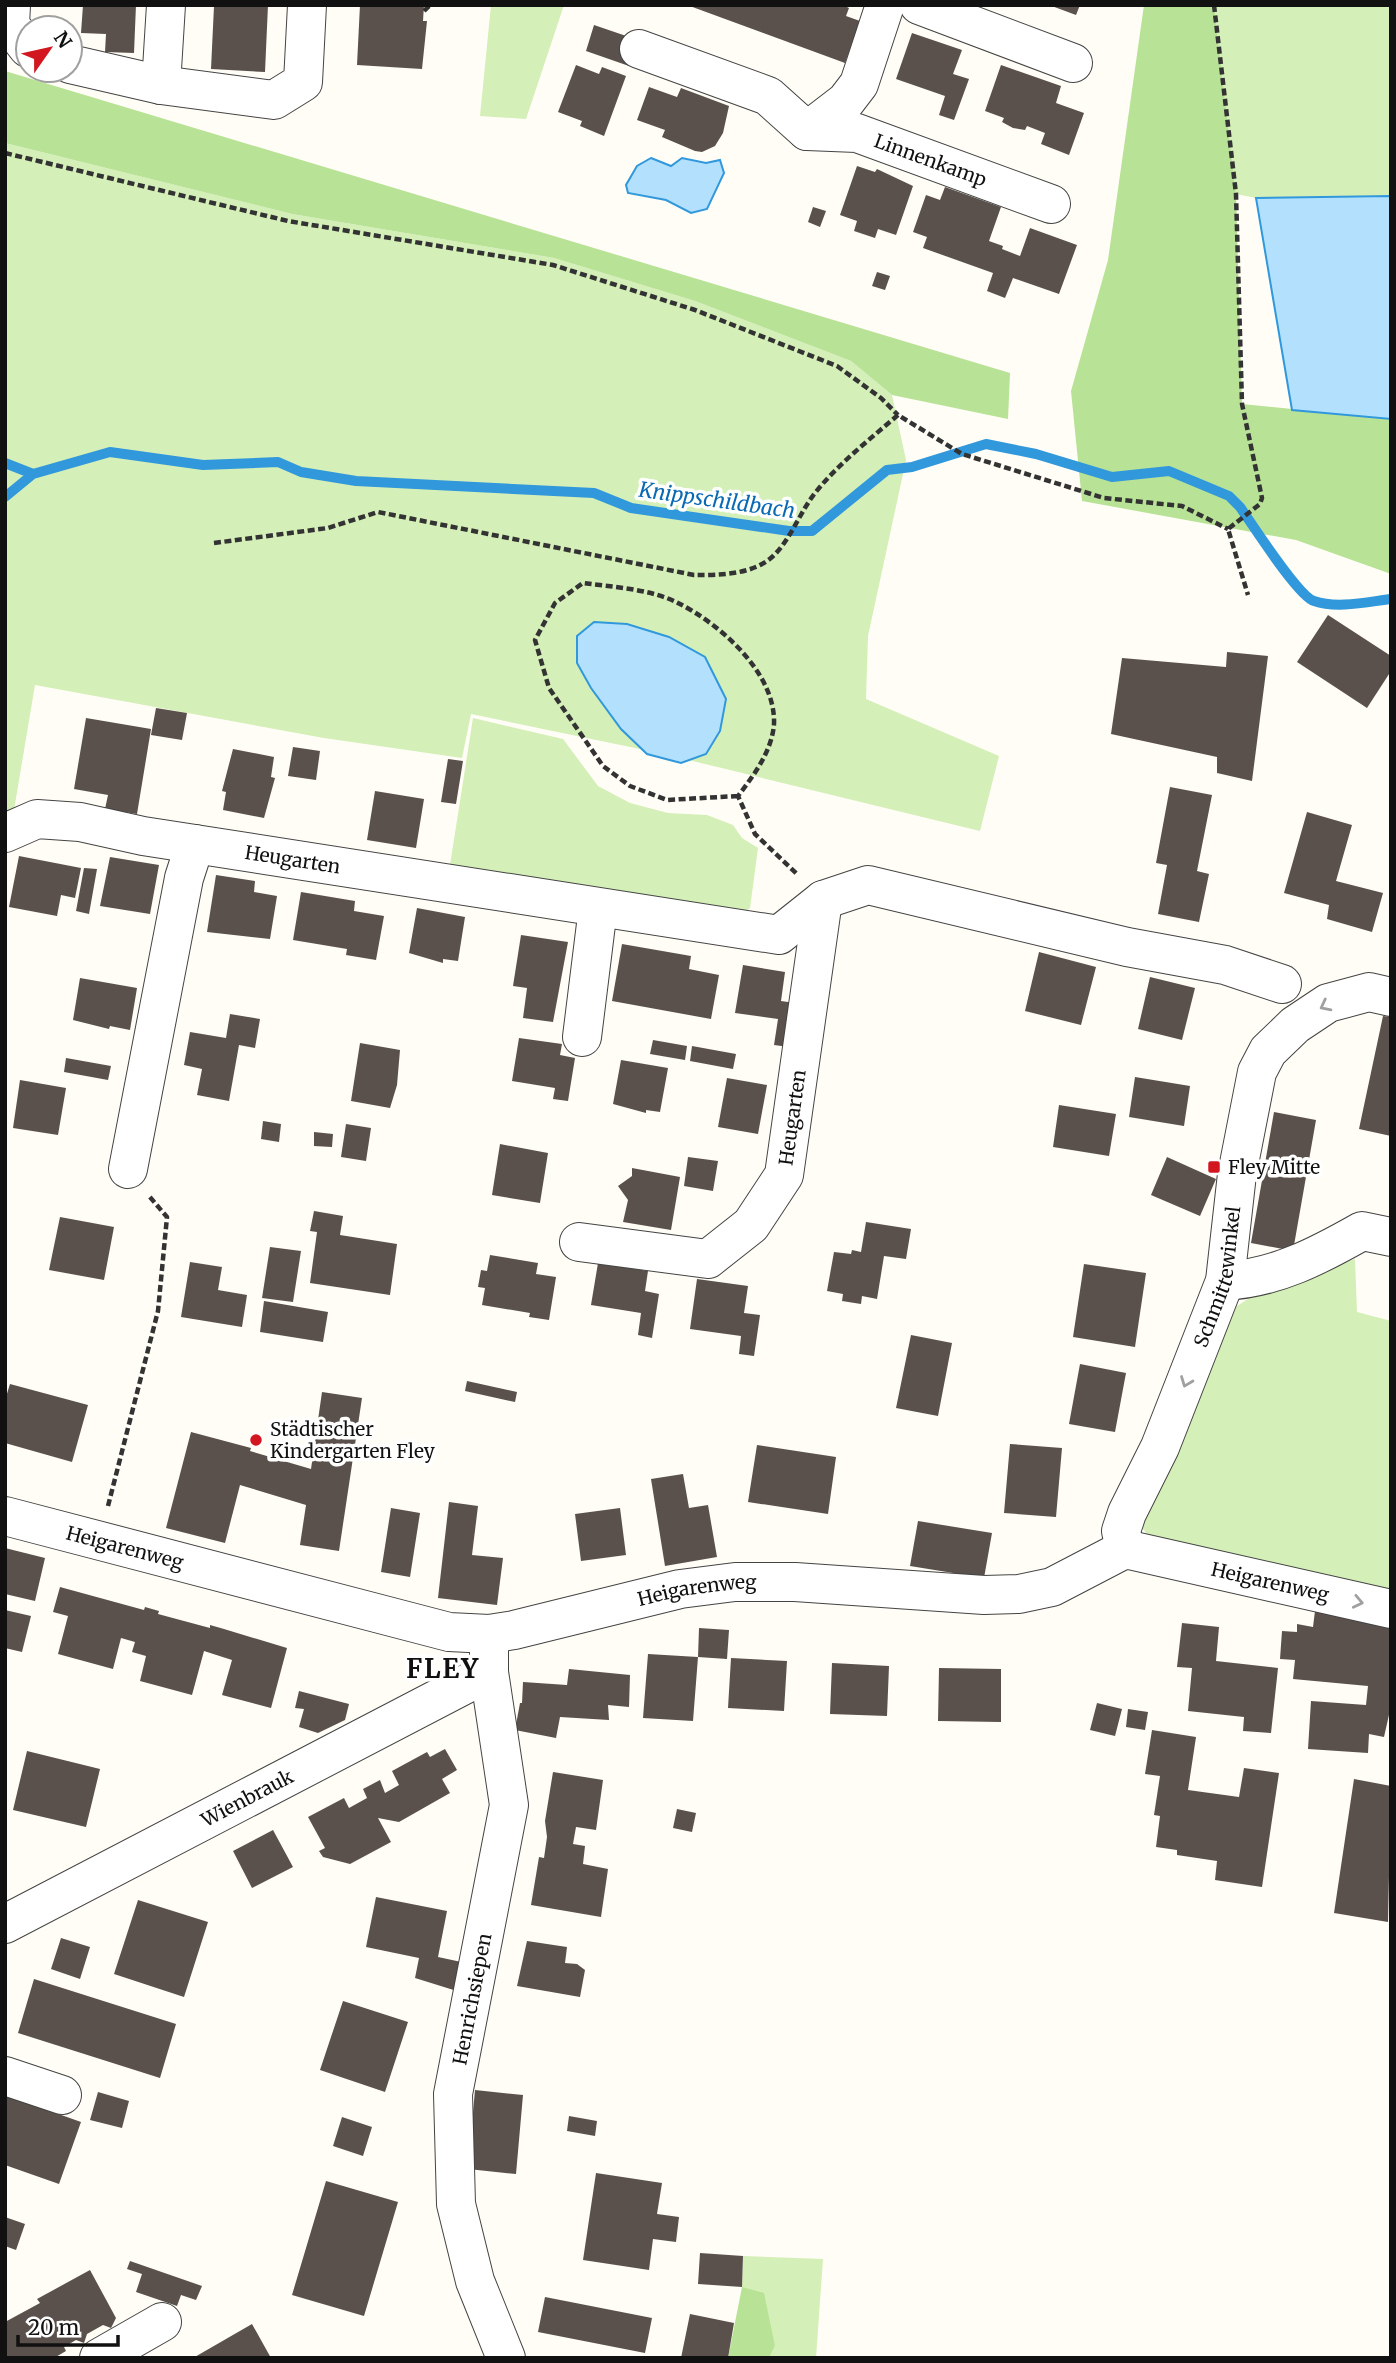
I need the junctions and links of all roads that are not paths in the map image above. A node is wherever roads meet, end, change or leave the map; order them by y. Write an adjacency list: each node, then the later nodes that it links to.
1 (11, 5): 6 (street)
2 (166, 5): 10 (street)
3 (307, 5): 10 (street)
4 (885, 5): 11 (street)
5 (919, 5): 8 (street)
6 (14, 30)
7 (639, 49): 11 (street)
8 (1073, 62)
9 (84, 67): 10 (street)
10 (161, 85)
11 (807, 131): 12 (street, Linnenkamp)
12 (1051, 204)
13 (5, 833): 14 (street, Heugarten)
14 (195, 844): 16 (street, Heugarten); 20 (street)
15 (823, 900): 16 (street, Heugarten); 17 (street, Heugarten); 22 (street, Heugarten)
16 (598, 908): 19 (street)
17 (1282, 984)
18 (1391, 997): 23 (street, Schmittewinkel, one-way to 23)
19 (582, 1037)
20 (128, 1170)
21 (1391, 1237): 23 (street)
22 (579, 1242)
23 (1225, 1281): 25 (street, Schmittewinkel, one-way to 25)
24 (5, 1516): 27 (street, Heigarenweg)
25 (1125, 1549): 26 (street, Heigarenweg, one-way to 26); 27 (street, Heigarenweg)
26 (1391, 1609)
27 (489, 1634): 28 (street, Henrichsiepen)
28 (489, 1672): 29 (street, Wienbrauk); 34 (street, Henrichsiepen)
29 (5, 1924)
30 (5, 2076): 31 (street)
31 (62, 2095)
32 (162, 2322): 33 (street)
33 (99, 2358)
34 (506, 2358)

